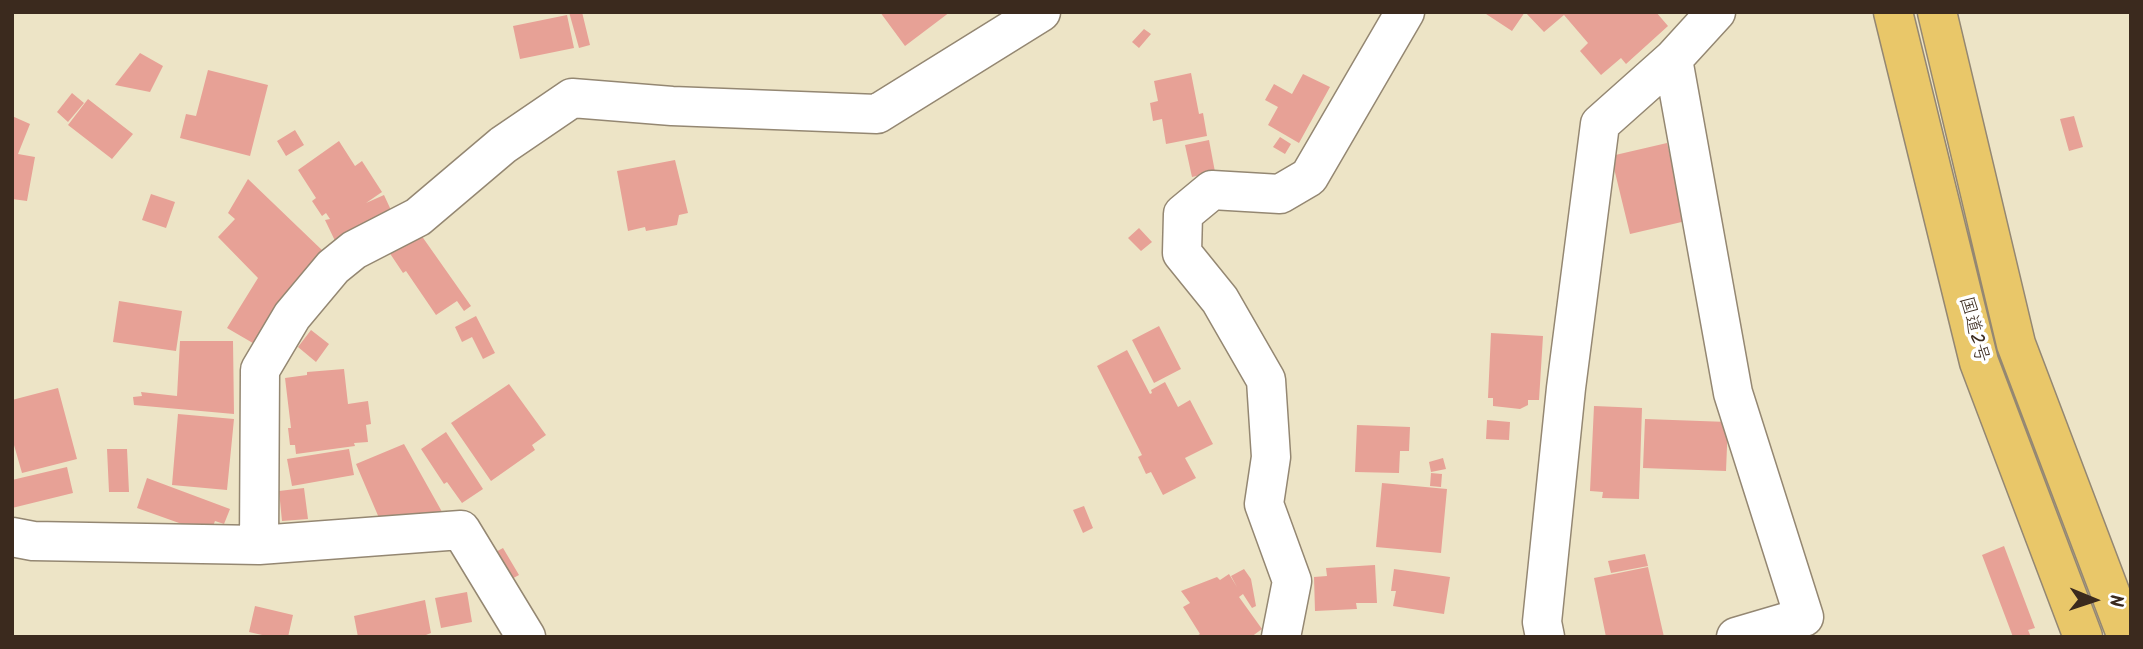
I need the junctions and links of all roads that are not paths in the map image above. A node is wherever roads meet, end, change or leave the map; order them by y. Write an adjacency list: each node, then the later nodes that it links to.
1 (1041, 12): 8 (street)
2 (1405, 12): 10 (street)
3 (1716, 12): 6 (street)
4 (1893, 12): 13 (highway, 国道2号)
5 (1937, 12): 14 (highway, 国道2号)
6 (1672, 59): 11 (street); 12 (street)
7 (12, 537): 8 (street)
8 (259, 545): 9 (street)
9 (526, 637)
10 (1281, 637)
11 (1545, 637)
12 (1736, 637)
13 (2083, 637)
14 (2127, 637)

